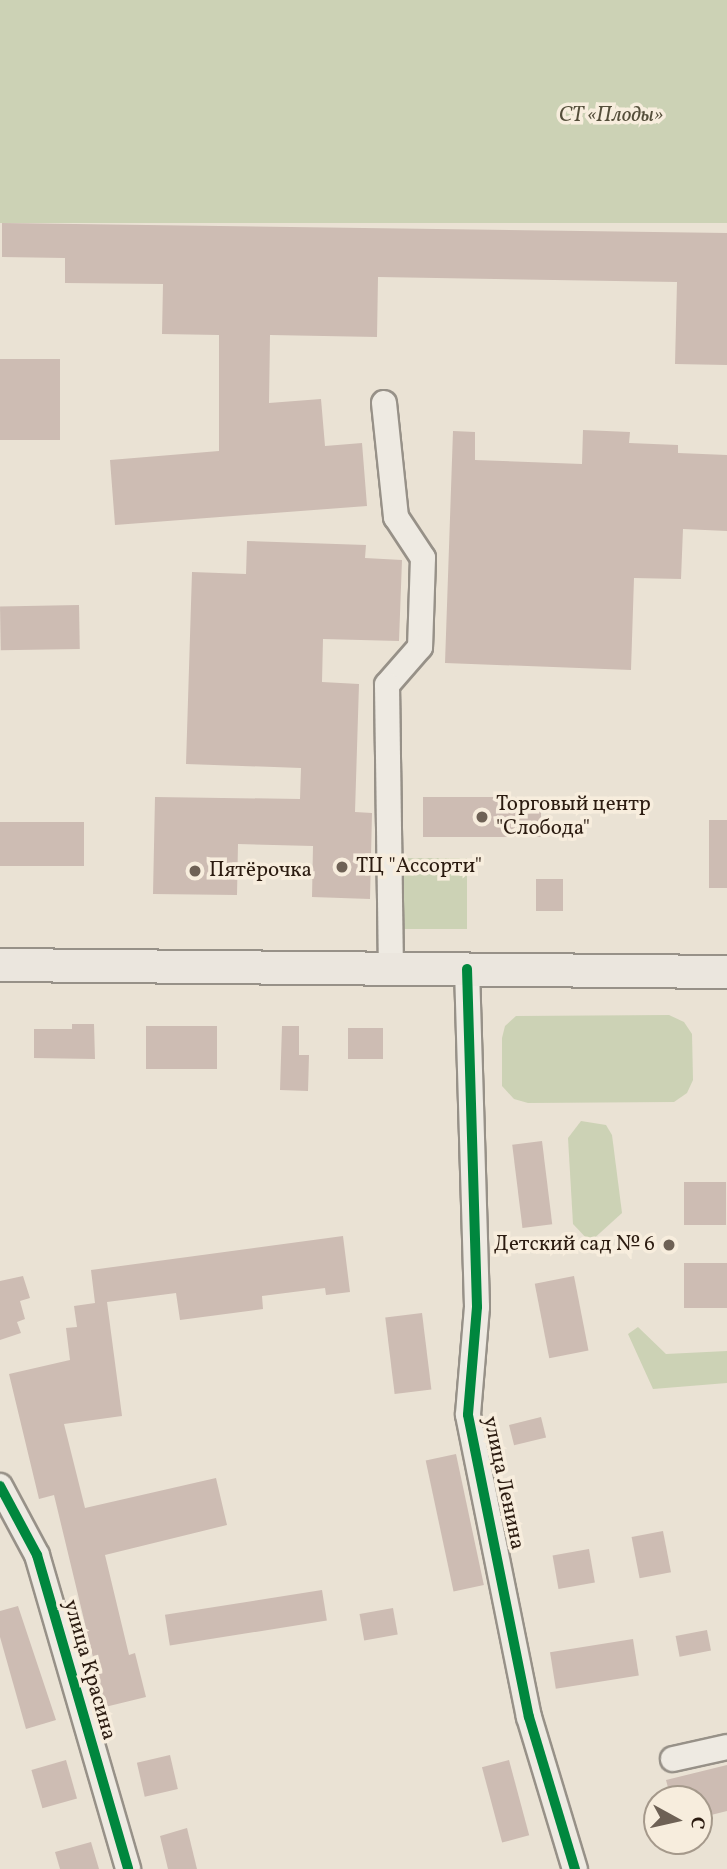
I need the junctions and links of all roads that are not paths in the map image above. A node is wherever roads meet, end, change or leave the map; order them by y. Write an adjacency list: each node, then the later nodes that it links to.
1 (384, 403): 3 (street)
2 (0, 965): 3 (main road)
3 (391, 968): 4 (main road)
4 (467, 969): 5 (main road); 10 (street, улица Ленина)
5 (727, 972)
6 (0, 1486): 9 (street, улица Красина)
7 (727, 1747): 8 (street)
8 (673, 1759)
9 (128, 1869)
10 (575, 1869)

